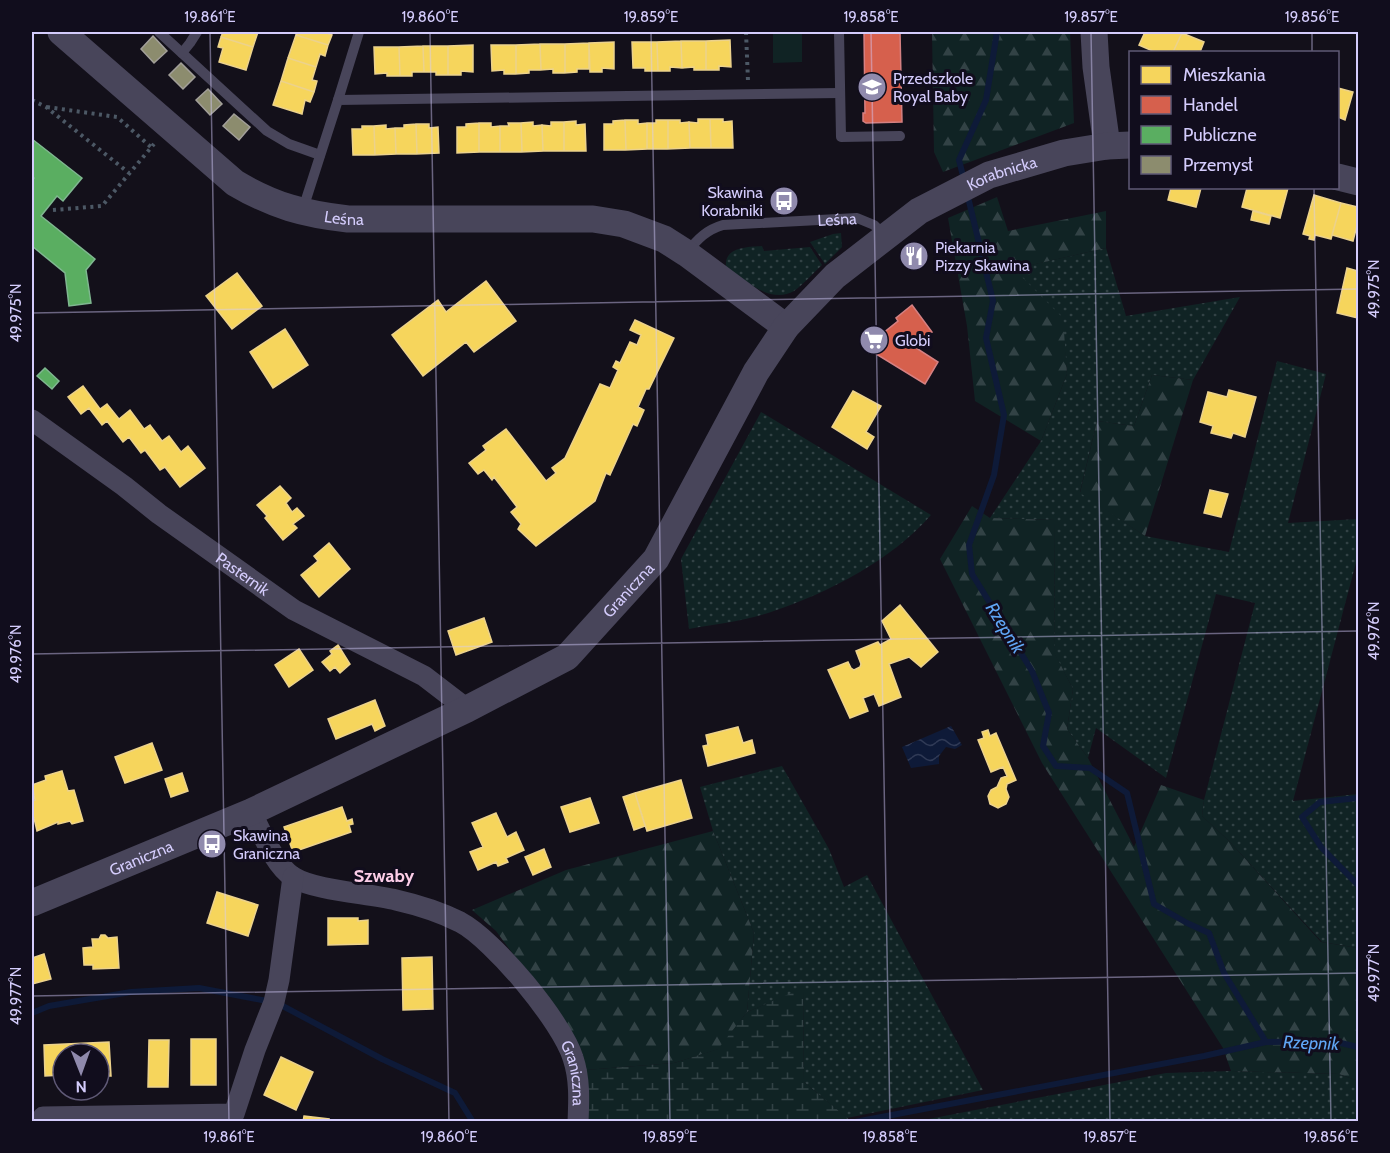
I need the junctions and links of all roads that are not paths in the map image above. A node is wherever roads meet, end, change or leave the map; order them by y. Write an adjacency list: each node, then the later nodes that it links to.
1 (61, 32): 15 (street, Leśna)
2 (159, 32): 7 (lane)
3 (197, 32): 7 (lane)
4 (359, 32): 9 (lane)
5 (839, 32): 8 (lane)
6 (1094, 32): 11 (street)
7 (182, 53): 12 (lane)
8 (840, 93): 9 (lane); 10 (lane)
9 (338, 100): 12 (lane)
10 (900, 136)
11 (1119, 145): 16 (street, Korabnicka)
12 (320, 155): 15 (lane)
13 (1339, 177): 14 (street)
14 (1359, 182)
15 (302, 212): 17 (street, Leśna)
16 (885, 236): 17 (lane, Leśna); 18 (street, Graniczna)
17 (686, 253): 18 (street, Leśna)
18 (786, 327): 20 (street, Graniczna)
19 (32, 420): 20 (street, Pasternik)
20 (467, 709): 21 (street, Graniczna)
21 (251, 812): 22 (street); 23 (street, Graniczna)
22 (293, 877): 24 (street); 25 (street, Graniczna)
23 (32, 903)
24 (43, 1117)
25 (579, 1122)

